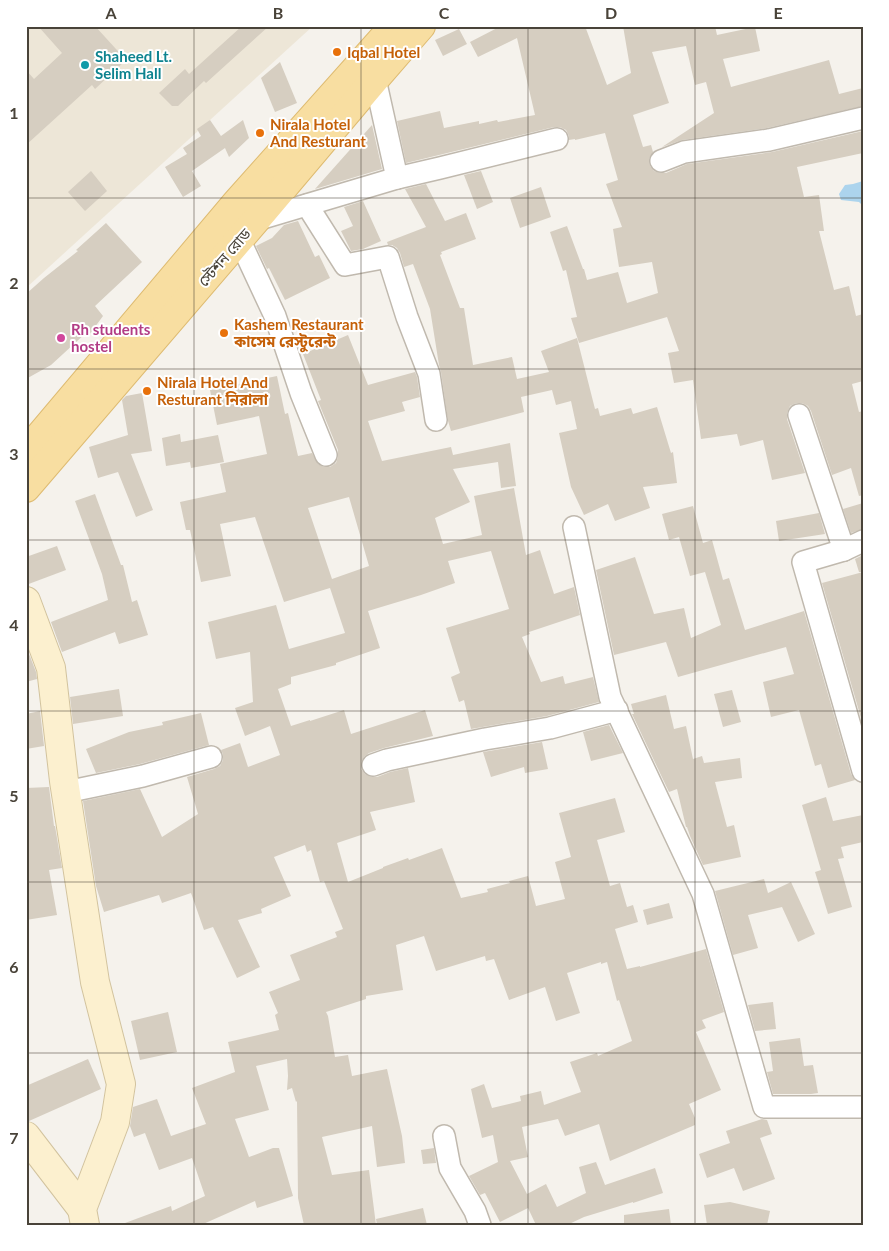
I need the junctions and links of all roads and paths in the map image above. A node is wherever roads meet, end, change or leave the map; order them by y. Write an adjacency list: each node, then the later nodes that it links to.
1 (394, 26): 12 (main road, স্টেশন রোড)
2 (421, 26): 3 (main road, স্টেশন রোড)
3 (375, 79): 7 (street); 9 (main road, স্টেশন রোড)
4 (863, 118): 6 (street)
5 (557, 139): 7 (street)
6 (661, 161)
7 (397, 178): 8 (street)
8 (307, 205): 9 (street); 11 (street)
9 (247, 230): 13 (street); 14 (main road, স্টেশন রোড)
10 (799, 415): 17 (street)
11 (436, 420)
12 (26, 452)
13 (326, 454)
14 (26, 488)
15 (574, 527): 19 (street)
16 (863, 541): 17 (street)
17 (844, 550): 22 (street)
18 (26, 601): 23 (street)
19 (617, 710): 21 (street); 24 (street)
20 (211, 757): 23 (street)
21 (372, 765)
22 (863, 770)
23 (66, 792): 27 (street)
24 (863, 1107)
25 (26, 1136): 27 (street)
26 (444, 1136): 28 (street)
27 (84, 1217)
28 (480, 1225)

